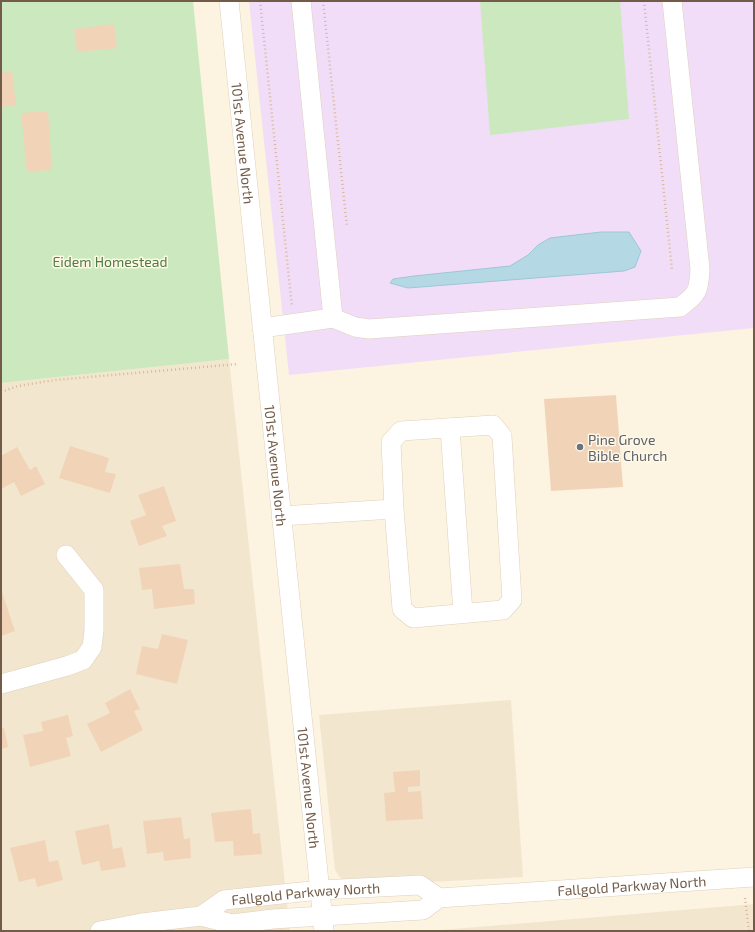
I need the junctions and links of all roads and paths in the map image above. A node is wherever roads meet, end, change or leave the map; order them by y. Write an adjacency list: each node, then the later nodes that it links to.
1 (229, 1): 11 (street, 101st Avenue North)
2 (260, 1): 10 (path)
3 (301, 1): 9 (street)
4 (324, 1): 7 (path)
5 (644, 1): 8 (path)
6 (672, 1): 9 (street)
7 (347, 227)
8 (672, 270)
9 (333, 318): 10 (street)
10 (294, 324): 11 (street)
11 (262, 328): 16 (street, 101st Avenue North)
12 (238, 364): 13 (path)
13 (1, 392)
14 (450, 428): 15 (street); 18 (street); 18 (street)
15 (394, 509): 16 (street); 18 (street)
16 (281, 516): 21 (street, 101st Avenue North)
17 (66, 555): 19 (street)
18 (463, 613)
19 (1, 684)
20 (754, 877): 22 (street, Fallgold Parkway North)
21 (320, 890): 22 (street, Fallgold Parkway North); 24 (street, Fallgold Parkway North); 25 (street, 101st Avenue North)
22 (439, 898): 25 (street, Fallgold Parkway North)
23 (745, 898): 27 (path)
24 (201, 916): 25 (street, Fallgold Parkway North); 26 (street)
25 (323, 923)
26 (100, 931)
27 (749, 931)

